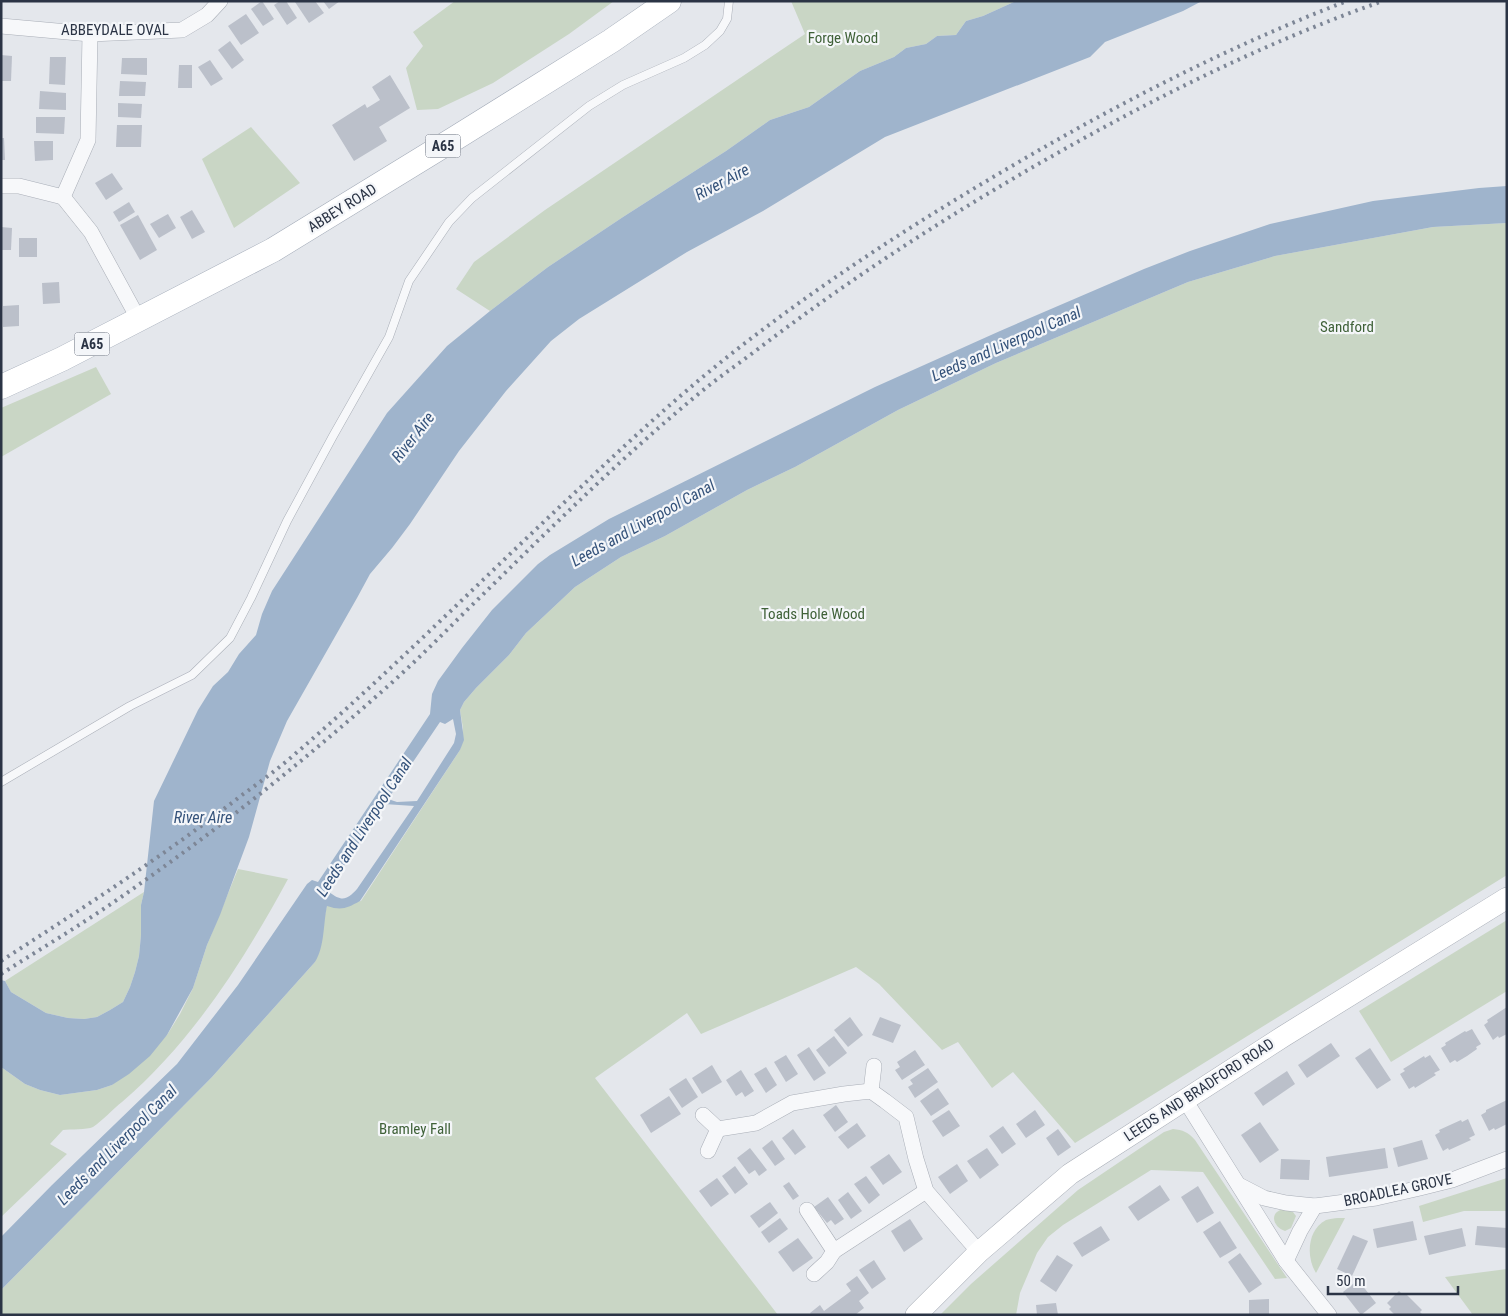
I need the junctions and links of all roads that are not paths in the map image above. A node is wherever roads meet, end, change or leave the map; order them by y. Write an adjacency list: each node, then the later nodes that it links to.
1 (220, 1): 5 (street, ABBEYDALE OVAL)
2 (668, 1): 8 (main road, ABBEY ROAD / A65)
3 (729, 1): 10 (lane)
4 (1, 26): 5 (street, ABBEYDALE OVAL)
5 (90, 34): 7 (street)
6 (1, 186): 7 (street)
7 (63, 197): 8 (street)
8 (139, 320): 9 (main road, ABBEY ROAD / A65)
9 (1, 387)
10 (1, 782)
11 (1507, 898): 14 (main road, LEEDS AND BRADFORD ROAD)
12 (874, 1066): 13 (street)
13 (871, 1092): 16 (street); 20 (street)
14 (1185, 1100): 19 (street); 24 (main road, LEEDS AND BRADFORD ROAD)
15 (703, 1115): 16 (street)
16 (718, 1129): 17 (street)
17 (708, 1151)
18 (1507, 1158): 21 (street, BROADLEA GROVE)
19 (1239, 1185): 21 (street, BROADLEA GROVE); 25 (street)
20 (926, 1191): 23 (street); 24 (street)
21 (1315, 1206): 25 (street)
22 (807, 1210): 23 (street)
23 (834, 1251): 26 (street)
24 (979, 1252): 27 (main road, LEEDS AND BRADFORD ROAD)
25 (1286, 1261): 28 (street)
26 (814, 1274)
27 (916, 1315)
28 (1329, 1315)

